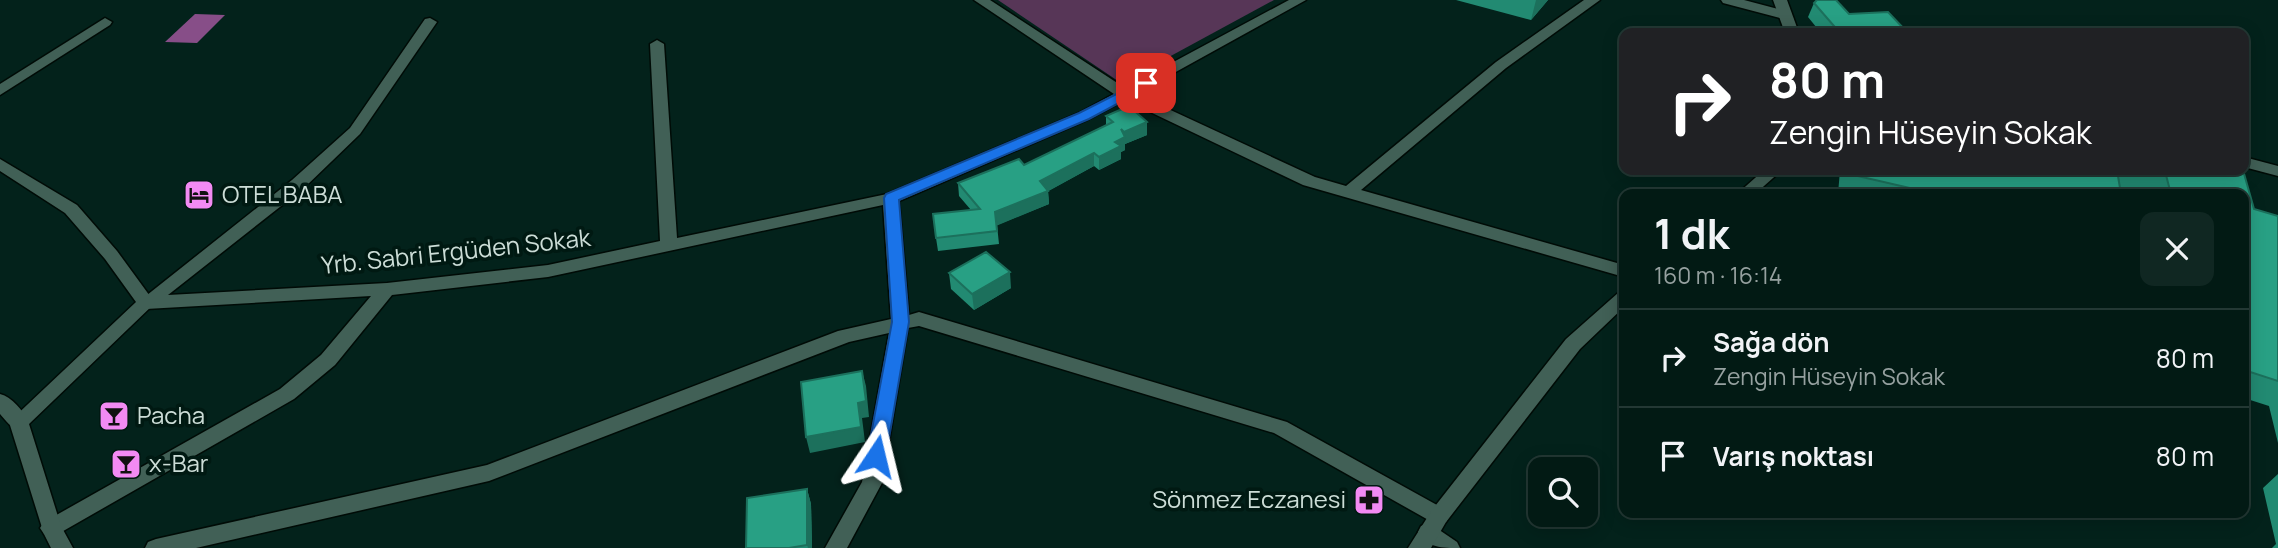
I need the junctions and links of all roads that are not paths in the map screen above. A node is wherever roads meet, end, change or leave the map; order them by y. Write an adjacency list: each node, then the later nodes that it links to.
1 (981, 0): 12 (street)
2 (1299, 0): 12 (street, Yrb. Sabri Ergüden Sokak)
3 (1593, 0): 18 (street)
4 (1728, 0): 6 (street)
5 (1780, 0): 6 (street)
6 (1784, 15): 9 (street)
7 (105, 22): 11 (street)
8 (430, 22): 23 (street)
9 (1790, 28)
10 (657, 44): 20 (street)
11 (0, 91)
12 (1126, 95): 18 (street); 19 (street, Yrb. Sabri Ergüden Sokak)
13 (2249, 163): 15 (street)
14 (0, 164): 23 (street)
15 (2278, 171)
16 (1768, 175): 17 (street)
17 (1751, 189)
18 (1348, 192): 21 (street)
19 (891, 198): 20 (street, Yrb. Sabri Ergüden Sokak); 25 (street)
20 (669, 247): 22 (street, Yrb. Sabri Ergüden Sokak)
21 (1619, 270)
22 (387, 289): 23 (street, Yrb. Sabri Ergüden Sokak); 28 (street)
23 (146, 303): 27 (street)
24 (1619, 304): 29 (street)
25 (900, 322): 29 (street); 31 (street); 32 (street)
26 (0, 401): 27 (street)
27 (19, 422): 28 (street)
28 (51, 528): 30 (street)
29 (1429, 532): 33 (street)
30 (62, 548)
31 (156, 548)
32 (836, 548)
33 (1449, 548)

